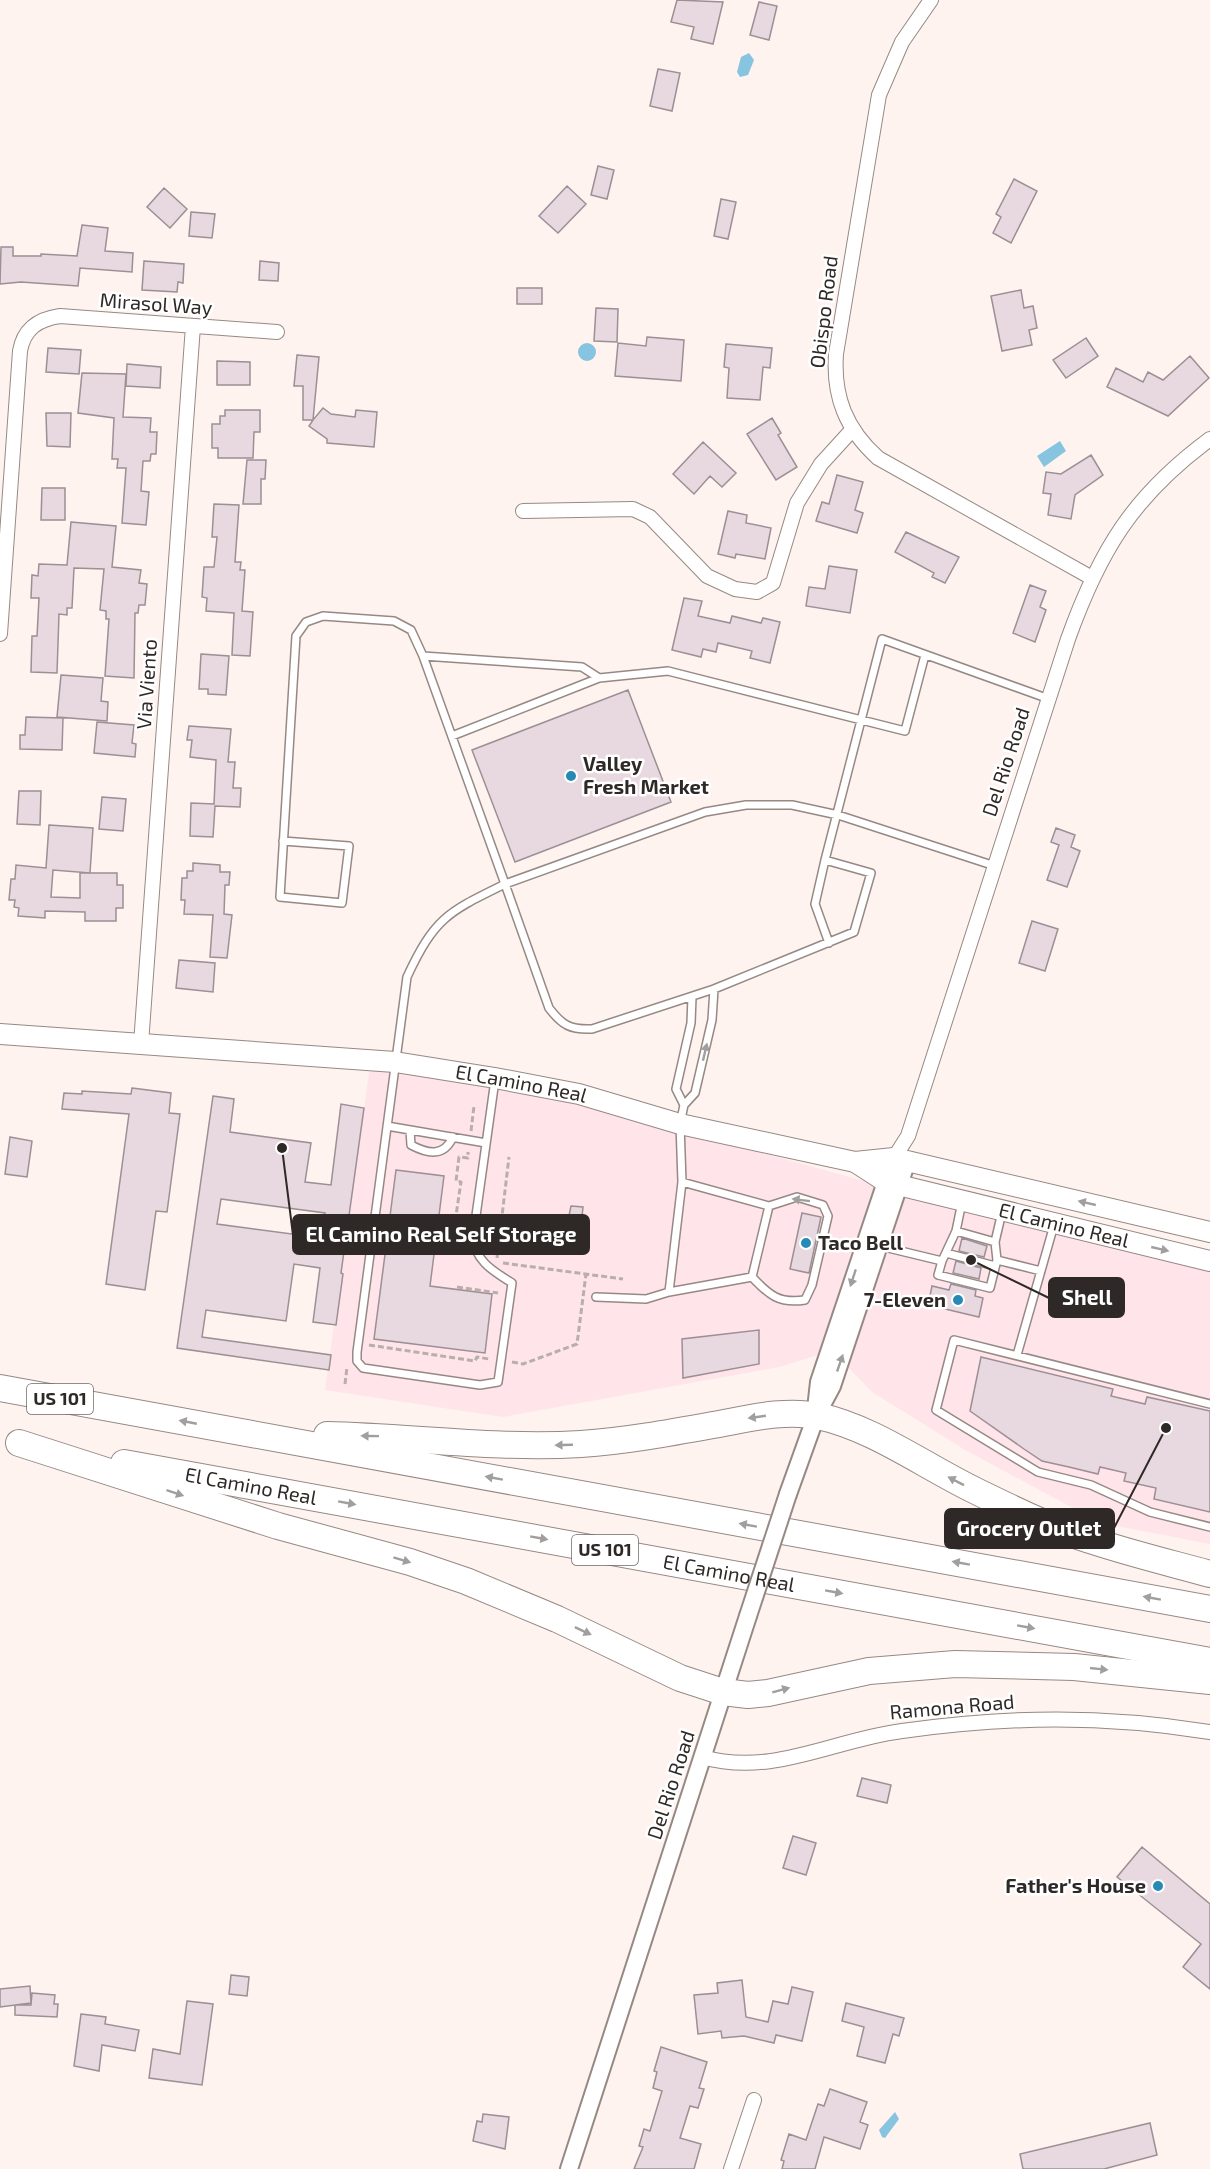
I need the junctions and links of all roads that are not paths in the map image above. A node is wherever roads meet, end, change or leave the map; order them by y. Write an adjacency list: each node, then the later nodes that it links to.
1 (931, 0): 4 (street, Obispo Road)
2 (193, 326): 3 (street, Mirasol Way); 8 (street, Mirasol Way); 24 (street, Via Viento)
3 (277, 332)
4 (852, 430): 6 (street); 7 (street, Obispo Road)
5 (1207, 445): 7 (street, Del Rio Road)
6 (523, 511)
7 (1092, 578): 12 (street, Del Rio Road)
8 (0, 634)
9 (925, 655): 12 (lane); 13 (lane); 13 (lane)
10 (423, 656): 11 (lane); 14 (lane); 16 (lane)
11 (599, 678): 13 (lane); 14 (lane)
12 (1049, 699): 18 (street, Del Rio Road)
13 (860, 721): 15 (lane)
14 (452, 736): 19 (lane)
15 (838, 815): 17 (lane); 18 (lane); 19 (lane)
16 (283, 841): 16 (lane)
17 (825, 860): 20 (lane); 20 (lane)
18 (994, 866): 32 (street, Del Rio Road)
19 (506, 884): 22 (lane); 25 (lane)
20 (829, 943): 21 (lane)
21 (714, 989): 22 (lane); 27 (lane, one-way to 21)
22 (692, 997): 27 (lane)
23 (0, 1034): 24 (main road, El Camino Real)
24 (141, 1044): 25 (main road, El Camino Real)
25 (395, 1062): 26 (main road, El Camino Real); 28 (lane)
26 (495, 1078): 27 (main road, El Camino Real); 31 (lane)
27 (682, 1115): 33 (main road, El Camino Real); 34 (lane)
28 (387, 1126): 29 (lane); 31 (lane)
29 (410, 1130): 30 (lane); 30 (lane)
30 (453, 1137): 31 (lane)
31 (486, 1143)
32 (901, 1159): 33 (main road, El Camino Real); 35 (street, Del Rio Road); 41 (main road, El Camino Real, one-way to 32)
33 (855, 1162): 35 (main road, El Camino Real)
34 (682, 1182): 37 (lane); 50 (lane)
35 (892, 1184): 36 (main road, El Camino Real); 43 (street, Del Rio Road); 55 (street, Del Rio Road, one-way to 55)
36 (962, 1202): 38 (main road, El Camino Real); 40 (lane)
37 (769, 1206): 49 (lane); 49 (lane, one-way to 37)
38 (1002, 1212): 39 (main road, El Camino Real); 42 (lane)
39 (1054, 1224): 46 (main road, El Camino Real, one-way to 46); 48 (lane)
40 (956, 1231): 42 (lane); 44 (lane)
41 (1210, 1232)
42 (995, 1242): 47 (lane)
43 (880, 1246): 45 (lane); 55 (street, Del Rio Road, one-way to 43)
44 (946, 1253): 45 (lane); 47 (lane)
45 (942, 1261): 47 (lane)
46 (1210, 1261)
47 (996, 1263): 48 (lane)
48 (1041, 1271): 52 (lane)
49 (752, 1277): 50 (lane)
50 (669, 1292): 51 (lane)
51 (596, 1297)
52 (1017, 1355): 54 (lane); 58 (lane)
53 (0, 1388): 56 (highway, US 101, one-way to 53)
54 (1210, 1404)
55 (816, 1416): 56 (highway, one-way to 56); 59 (highway, one-way to 55); 63 (street, Del Rio Road, bridge)
56 (245, 1433): 60 (highway, US 101, one-way to 56)
57 (9, 1442): 61 (highway, El Camino Real / US 101, one-way to 61); 63 (highway, one-way to 63)
58 (1210, 1527)
59 (1210, 1574)
60 (1210, 1609)
61 (1210, 1661)
62 (1210, 1681): 63 (highway, one-way to 62)
63 (723, 1692): 65 (street, Del Rio Road)
64 (1210, 1732): 65 (street, Ramona Road)
65 (702, 1757): 67 (street, Del Rio Road)
66 (754, 2100): 68 (street)
67 (569, 2169)
68 (731, 2169)

